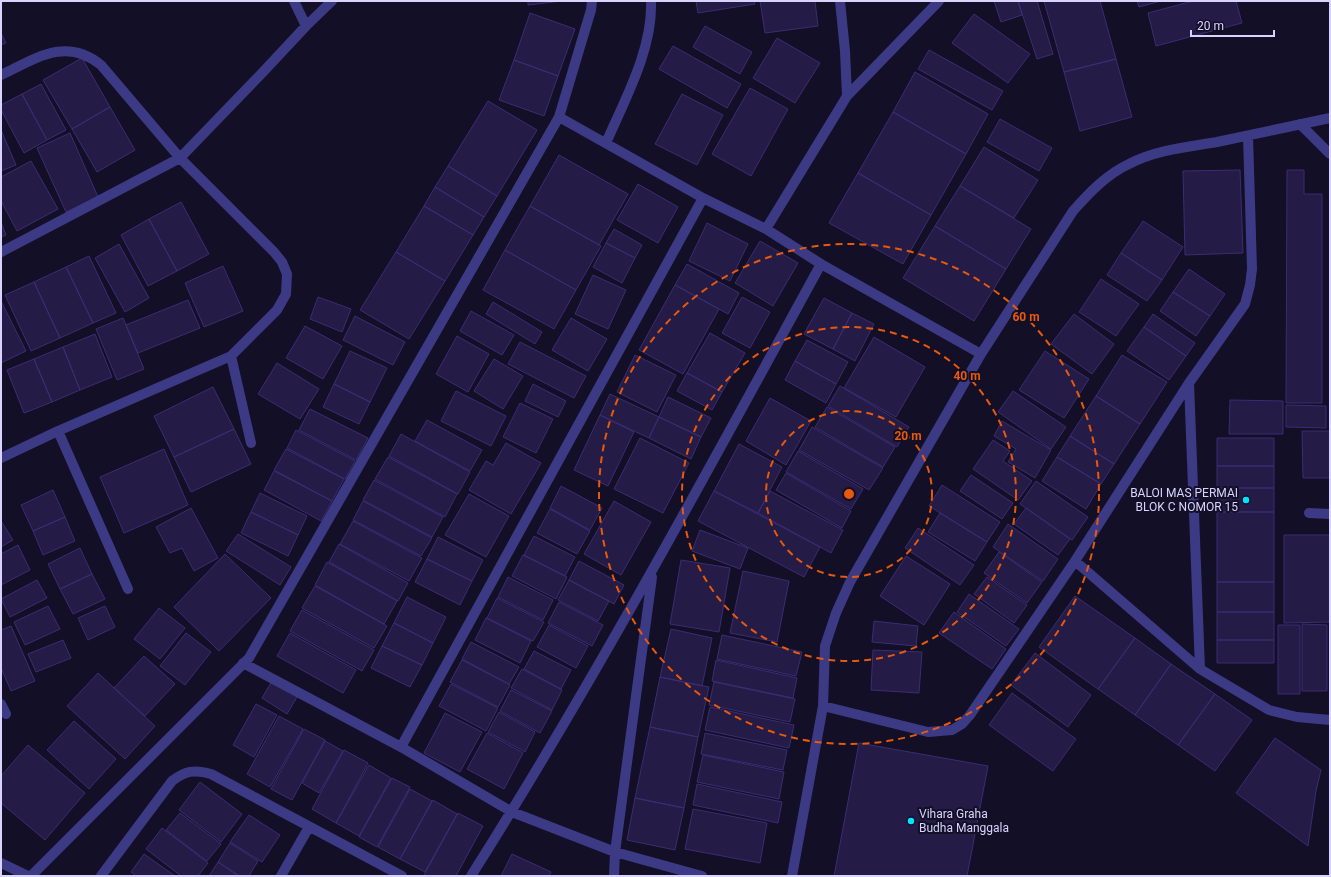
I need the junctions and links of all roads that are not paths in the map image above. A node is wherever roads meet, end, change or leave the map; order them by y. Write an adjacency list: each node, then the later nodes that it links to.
1 (294, 1): 7 (street)
2 (332, 1): 7 (street)
3 (592, 1): 10 (street)
4 (651, 1): 14 (street)
5 (841, 1): 9 (street)
6 (939, 1): 9 (street)
7 (306, 26): 16 (street)
8 (1, 75): 16 (street)
9 (847, 96): 18 (street)
10 (559, 117): 14 (street); 32 (street)
11 (1330, 118): 12 (street)
12 (1300, 124): 13 (street); 15 (street)
13 (1248, 136): 21 (street); 23 (street)
14 (606, 143): 17 (street)
15 (1330, 154)
16 (180, 158): 19 (street); 22 (street)
17 (703, 198): 18 (street); 38 (street)
18 (766, 230): 20 (street)
19 (1, 252)
20 (821, 264): 21 (street); 30 (street)
21 (981, 354): 35 (street)
22 (231, 356): 24 (street); 25 (street)
23 (1190, 383): 29 (street); 33 (street)
24 (58, 431): 26 (street); 31 (street)
25 (251, 443)
26 (1, 458)
27 (1309, 513): 28 (street)
28 (1330, 514)
29 (1075, 561): 33 (street); 35 (street)
30 (652, 573): 39 (street); 41 (street)
31 (128, 589)
32 (243, 663): 38 (street); 44 (street)
33 (1200, 669): 37 (street)
34 (1, 704): 36 (street)
35 (823, 706): 51 (street)
36 (6, 714)
37 (1330, 720)
38 (400, 747): 39 (street)
39 (512, 812): 41 (street); 48 (street)
40 (309, 827): 45 (street); 46 (street); 47 (street)
41 (616, 852): 49 (street); 50 (street)
42 (1, 863): 43 (street)
43 (28, 876)
44 (31, 876)
45 (101, 876)
46 (281, 876)
47 (402, 876)
48 (471, 876)
49 (614, 876)
50 (702, 876)
51 (792, 876)

